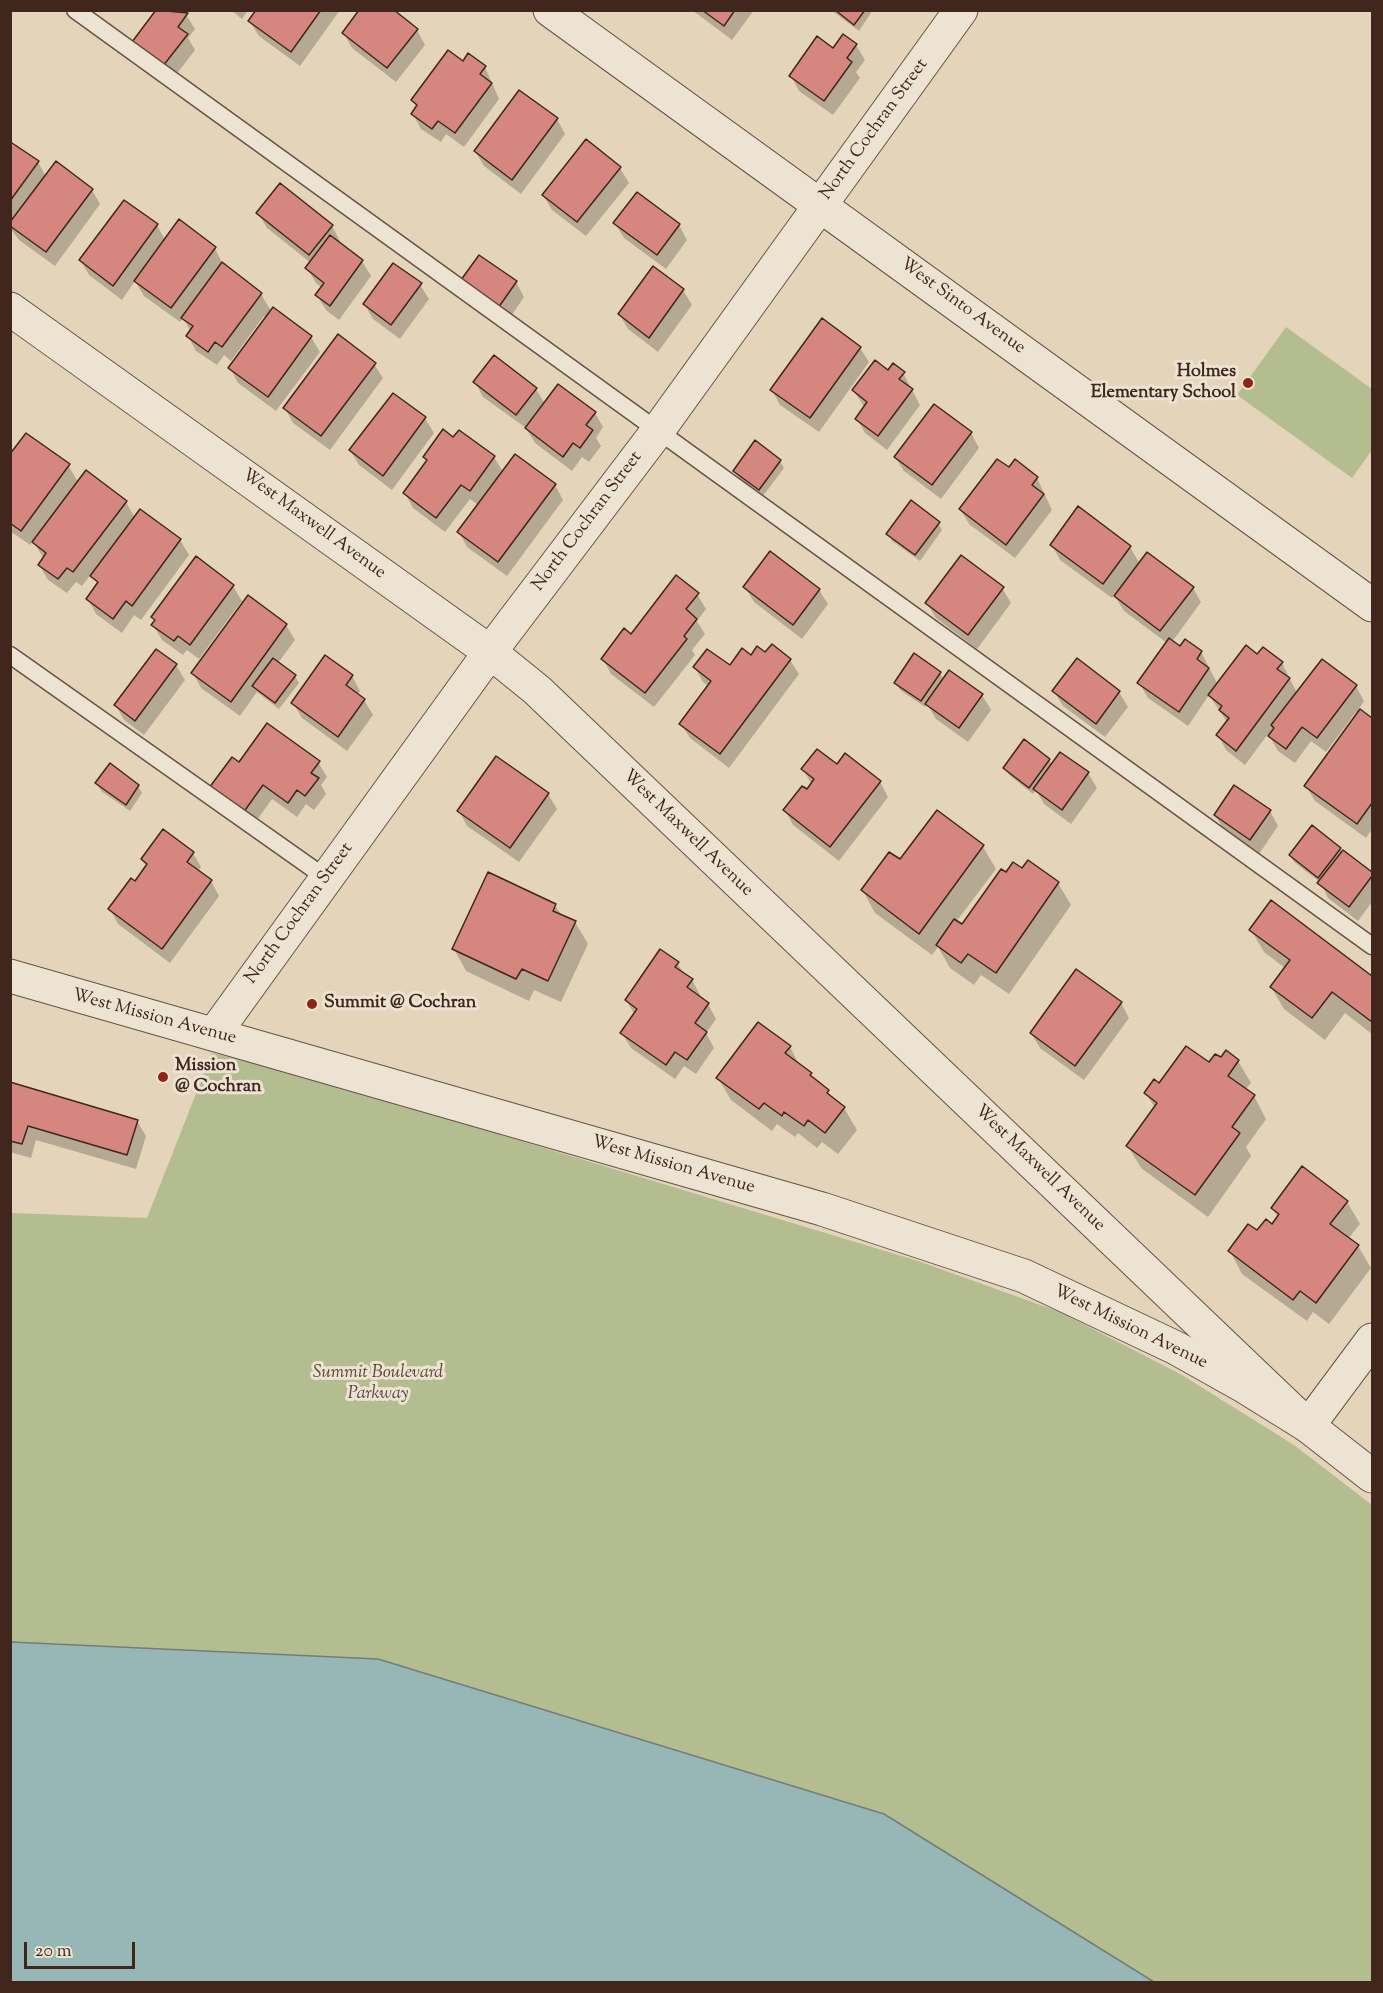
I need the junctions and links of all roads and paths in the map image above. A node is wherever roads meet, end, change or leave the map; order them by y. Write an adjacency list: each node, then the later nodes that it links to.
1 (75, 10): 6 (lane)
2 (550, 10): 4 (street, West Sinto Avenue)
3 (962, 10): 4 (street, North Cochran Street)
4 (821, 205): 6 (street, North Cochran Street); 7 (street, West Sinto Avenue)
5 (10, 309): 8 (street, West Maxwell Avenue)
6 (659, 429): 8 (street, North Cochran Street); 11 (lane)
7 (1372, 605)
8 (490, 651): 10 (street, North Cochran Street); 15 (street, West Maxwell Avenue)
9 (10, 655): 10 (lane)
10 (326, 879): 13 (street, North Cochran Street)
11 (1372, 946)
12 (10, 976): 13 (street, West Mission Avenue)
13 (214, 1034): 15 (street, West Mission Avenue)
14 (1372, 1340): 15 (street)
15 (1308, 1426): 16 (street)
16 (1372, 1476)

